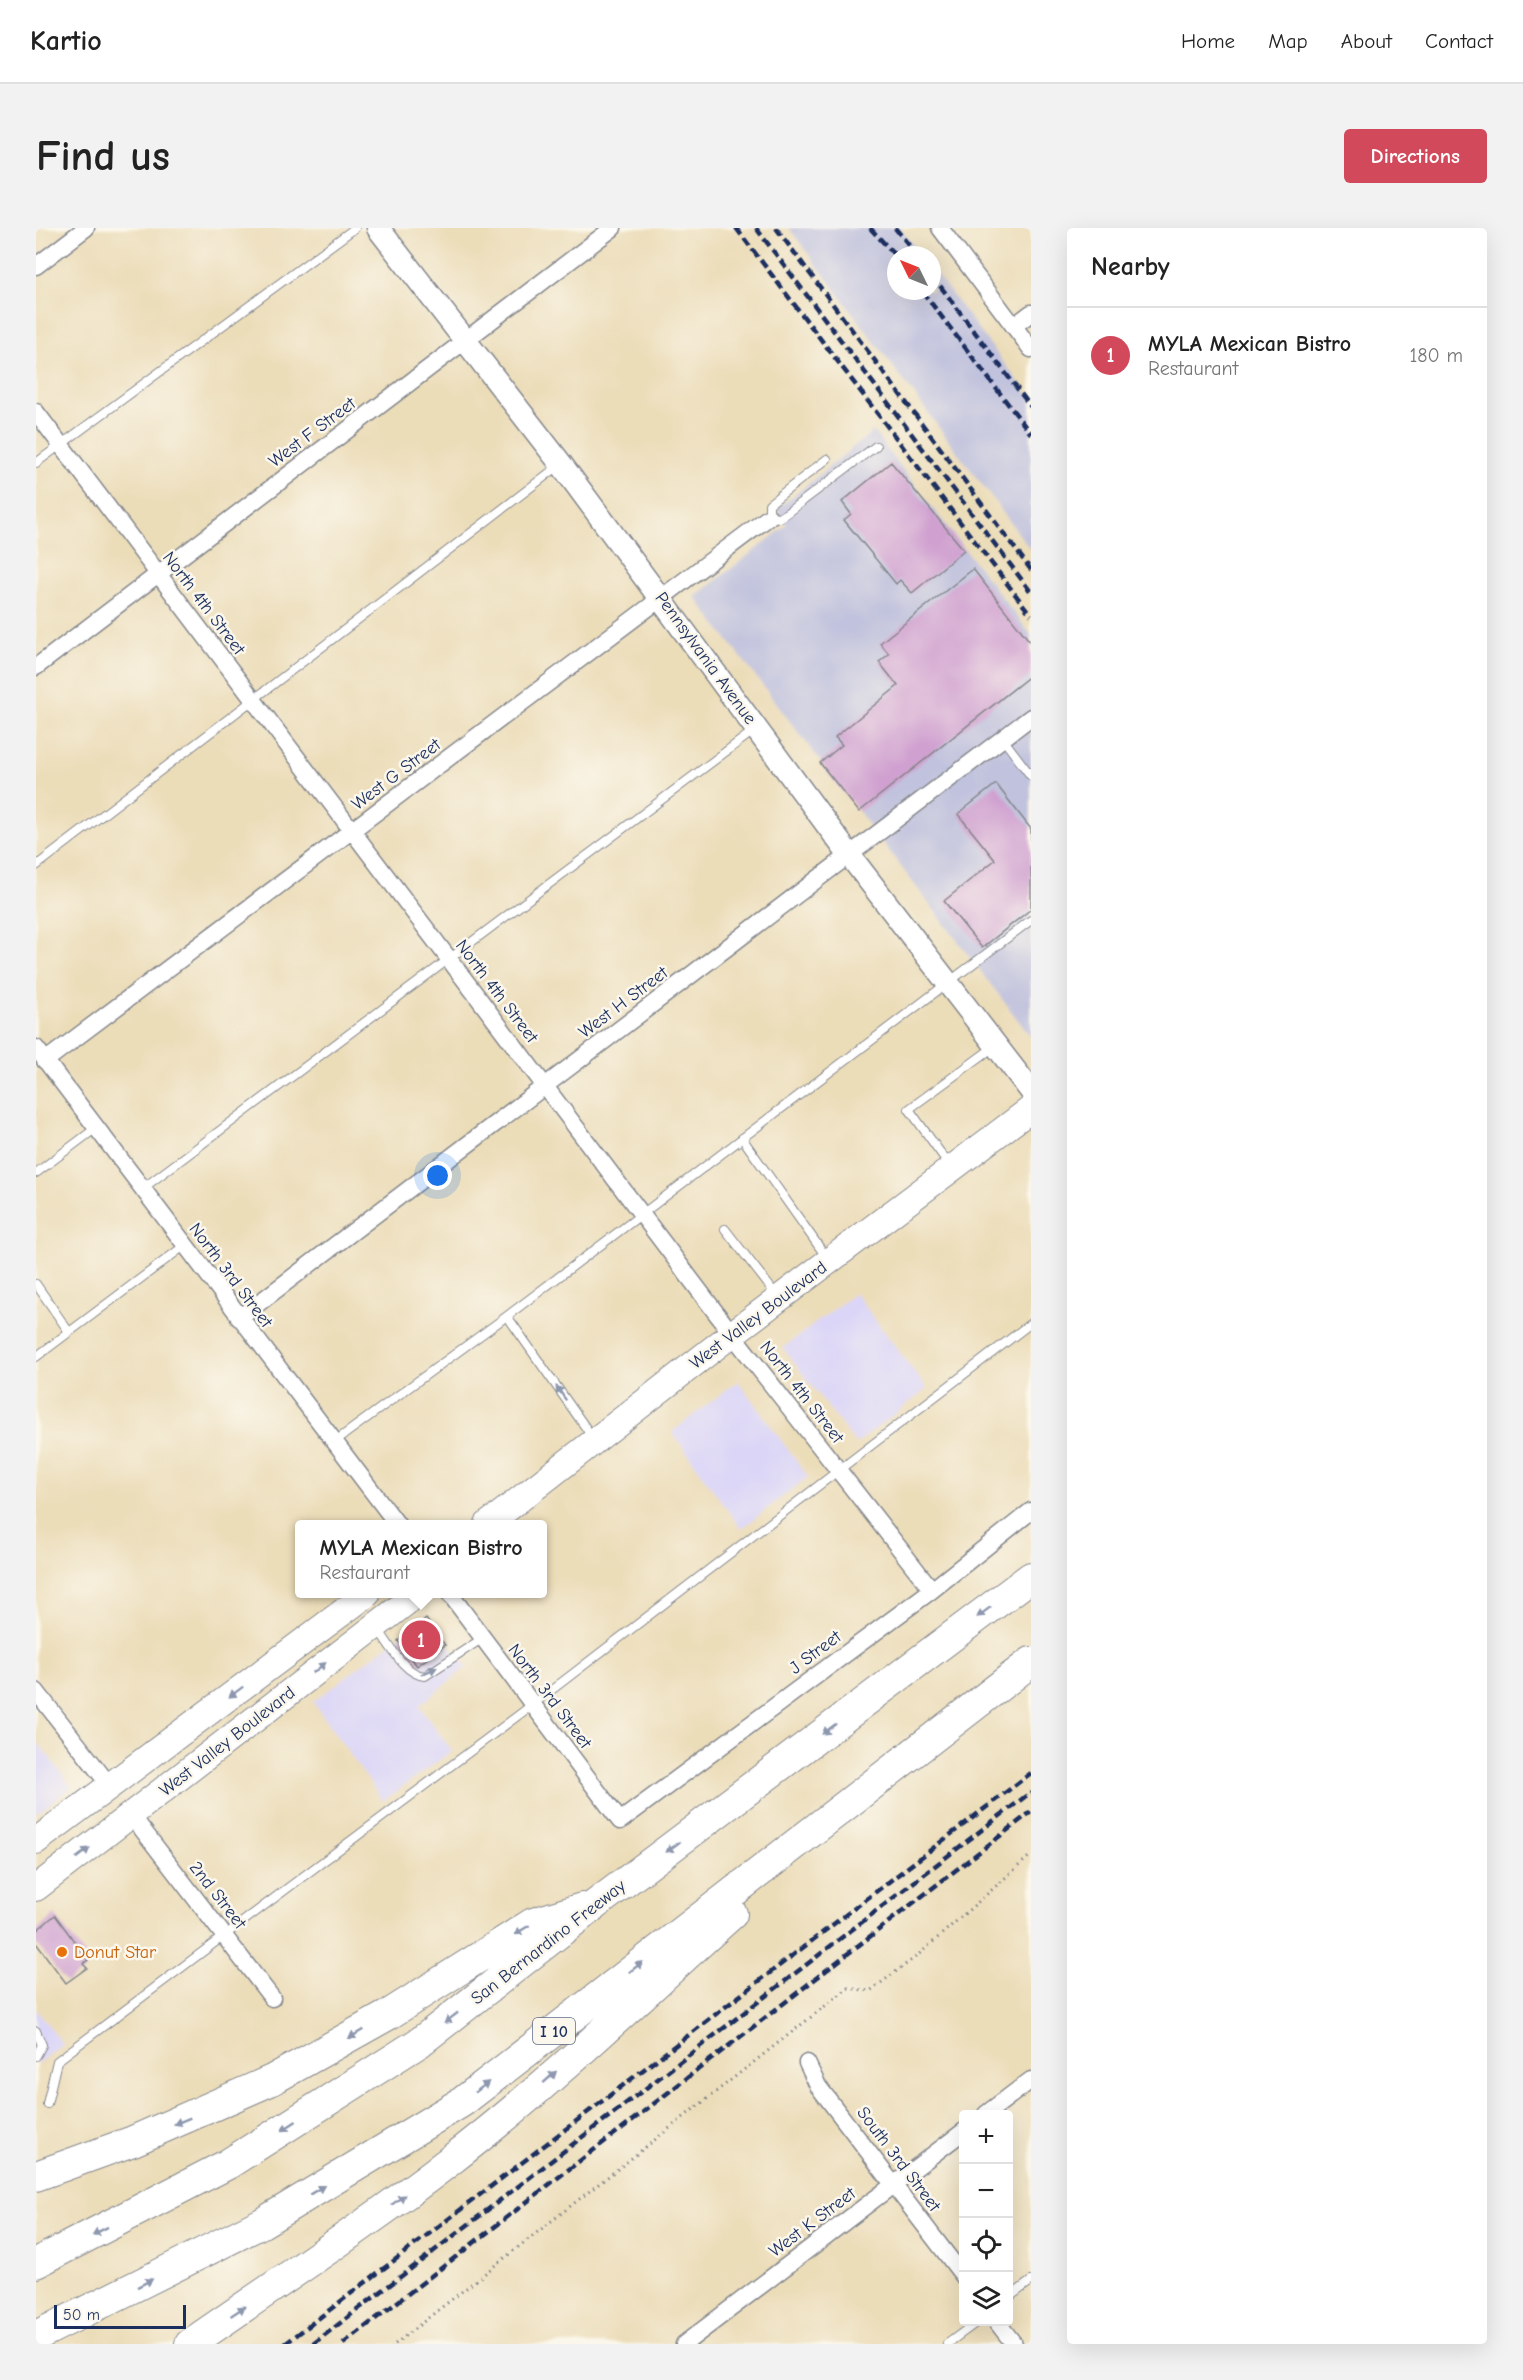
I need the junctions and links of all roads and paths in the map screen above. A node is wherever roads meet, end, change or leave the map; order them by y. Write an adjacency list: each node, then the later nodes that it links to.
1 (87, 228): 6 (street)
2 (355, 228): 12 (lane)
3 (378, 228): 9 (street, Pennsylvania Avenue)
4 (613, 228): 9 (street, West F Street)
5 (940, 228): 8 (street)
6 (36, 266)
7 (1031, 313): 8 (street)
8 (1014, 326): 10 (street)
9 (464, 340): 16 (street, Pennsylvania Avenue); 18 (street, West F Street)
10 (1031, 349)
11 (36, 412): 12 (street, North 4th Street)
12 (60, 444): 15 (lane); 18 (street, North 4th Street)
13 (876, 446): 17 (lane)
14 (827, 459): 17 (lane)
15 (36, 463)
16 (561, 464): 19 (street, Pennsylvania Avenue); 21 (lane)
17 (769, 517): 19 (street, West G Street)
18 (158, 574): 20 (street, West F Street); 21 (street, North 4th Street)
19 (662, 599): 23 (street, Pennsylvania Avenue); 26 (street, West G Street)
20 (36, 667)
21 (253, 700): 26 (street, North 4th Street); 28 (lane)
22 (1031, 717): 24 (street, West H Street)
23 (757, 729): 27 (street, Pennsylvania Avenue); 30 (lane)
24 (1003, 739): 25 (lane); 27 (street, West H Street)
25 (1031, 776)
26 (351, 831): 30 (street, North 4th Street); 33 (street, West G Street)
27 (850, 856): 31 (street, Pennsylvania Avenue); 34 (street, West H Street)
28 (36, 866)
29 (1031, 920): 31 (lane)
30 (447, 958): 34 (street, North 4th Street); 41 (lane)
31 (947, 982): 32 (street, Pennsylvania Avenue); 38 (lane)
32 (996, 1045): 35 (street, Pennsylvania Avenue); 39 (lane)
33 (41, 1055): 37 (street, North 3rd Street)
34 (544, 1086): 42 (street, North 4th Street); 49 (street, West H Street)
35 (1031, 1091)
36 (1031, 1109): 39 (main road, West Valley Boulevard)
37 (96, 1128): 40 (lane); 41 (street, North 3rd Street)
38 (742, 1138): 42 (lane); 45 (lane)
39 (952, 1168): 45 (main road, West Valley Boulevard)
40 (36, 1173)
41 (142, 1189): 44 (street, North 3rd Street)
42 (642, 1215): 48 (lane); 52 (street, North 4th Street)
43 (725, 1229): 47 (lane)
44 (184, 1246): 49 (street, North 3rd Street); 51 (lane)
45 (829, 1261): 47 (main road, West Valley Boulevard)
46 (36, 1284): 51 (lane)
47 (779, 1299): 52 (main road, West Valley Boulevard)
48 (507, 1316): 54 (lane, one-way to 48); 55 (lane)
49 (239, 1318): 55 (street, North 3rd Street)
50 (1031, 1323): 56 (lane)
51 (69, 1332): 53 (lane)
52 (732, 1334): 54 (main road, West Valley Boulevard); 56 (street, North 4th Street)
53 (36, 1357)
54 (595, 1441): 59 (main road, West Valley Boulevard)
55 (334, 1442): 58 (street, North 3rd Street)
56 (839, 1471): 61 (street, North 4th Street); 69 (lane)
57 (1031, 1511): 61 (street, J Street)
58 (394, 1520)
59 (493, 1520)
60 (1031, 1577): 77 (highway, San Bernardino Freeway, one-way to 77)
61 (932, 1590): 73 (street, J Street)
62 (360, 1598): 71 (main road, West Valley Boulevard, one-way to 71)
63 (410, 1598): 65 (main road, West Valley Boulevard)
64 (454, 1598): 66 (street, North 3rd Street)
65 (374, 1625): 66 (lane, one-way to 66); 72 (main road, West Valley Boulevard, one-way to 65)
66 (483, 1638): 69 (street, North 3rd Street)
67 (1031, 1662): 70 (highway, I 10)
68 (36, 1691): 71 (street)
69 (532, 1705): 73 (street, North 3rd Street); 78 (lane)
70 (914, 1752): 95 (highway, I 10, one-way to 70); 96 (highway, one-way to 70)
71 (110, 1786): 74 (main road, West Valley Boulevard)
72 (132, 1816): 76 (main road, West Valley Boulevard, one-way to 72); 78 (street, 2nd Street)
73 (620, 1821)
74 (36, 1841)
75 (1031, 1855): 97 (path)
76 (36, 1888)
77 (596, 1904): 87 (highway, one-way to 87); 89 (highway, San Bernardino Freeway, one-way to 89)
78 (225, 1936): 79 (street, 2nd Street); 84 (lane)
79 (272, 1998)
80 (36, 2031): 81 (lane)
81 (36, 2056)
82 (807, 2063): 88 (street, South 3rd Street)
83 (1031, 2080): 85 (street)
84 (47, 2104)
85 (992, 2110)
86 (959, 2134): 88 (street, West K Street)
87 (36, 2176)
88 (894, 2184): 90 (street, South 3rd Street); 98 (street, West K Street)
89 (36, 2263)
90 (959, 2272)
91 (1031, 2281): 92 (lane)
92 (1013, 2294)
93 (972, 2326): 99 (lane)
94 (1001, 2326): 100 (street)
95 (36, 2336)
96 (190, 2344)
97 (395, 2344)
98 (684, 2344)
99 (947, 2344)
100 (1014, 2344)

